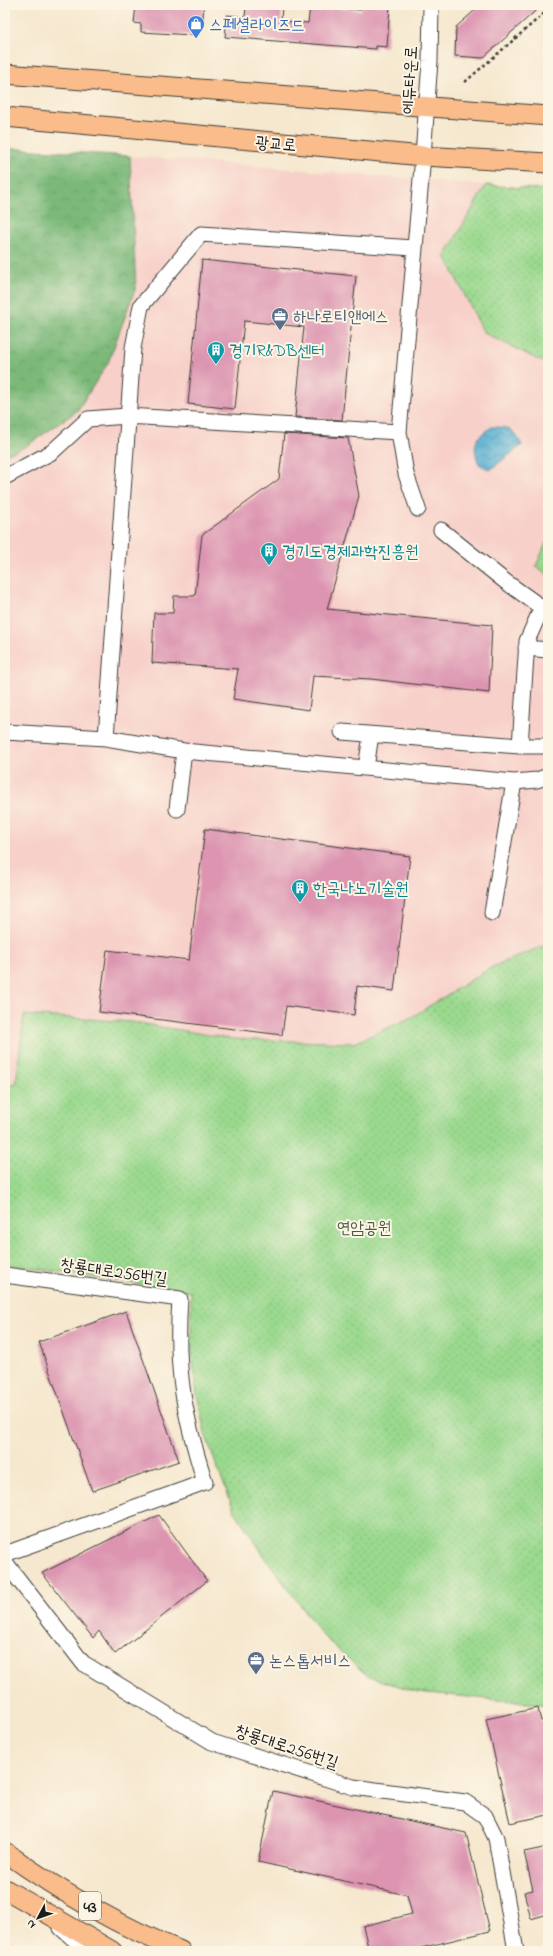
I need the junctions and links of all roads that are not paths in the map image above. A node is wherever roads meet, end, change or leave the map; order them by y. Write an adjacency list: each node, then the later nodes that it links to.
1 (431, 5): 3 (street, 에듀타운로)
2 (5, 74): 3 (main road)
3 (426, 108): 4 (main road); 6 (street, 에듀타운로)
4 (548, 116)
5 (5, 117): 6 (main road, 광교로)
6 (423, 156): 7 (main road, 광교로); 8 (street, 에듀타운로)
7 (548, 163)
8 (414, 248): 9 (street); 10 (street, 에듀타운로)
9 (127, 416): 10 (street); 11 (street); 20 (street)
10 (399, 432): 12 (street, 에듀타운로)
11 (5, 477)
12 (418, 508)
13 (441, 530): 14 (street)
14 (545, 609): 15 (street)
15 (526, 648): 16 (street); 22 (street)
16 (548, 650)
17 (5, 732): 20 (street)
18 (342, 732): 19 (street)
19 (372, 735): 22 (street); 24 (street)
20 (106, 738): 23 (street)
21 (548, 744): 22 (street)
22 (520, 746)
23 (184, 751): 24 (street); 27 (street)
24 (366, 768): 26 (street)
25 (548, 776): 26 (street)
26 (514, 782): 28 (street)
27 (177, 810)
28 (492, 913)
29 (5, 1275): 30 (street, 창룡대로256번길)
30 (5, 1554)
31 (5, 1562): 38 (street, 창룡대로256번길)
32 (5, 1852): 37 (main road, 43)
33 (5, 1889): 34 (main road, 43)
34 (46, 1914): 35 (street); 36 (main road, 43)
35 (87, 1951)
36 (112, 1951)
37 (181, 1951)
38 (516, 1951)

